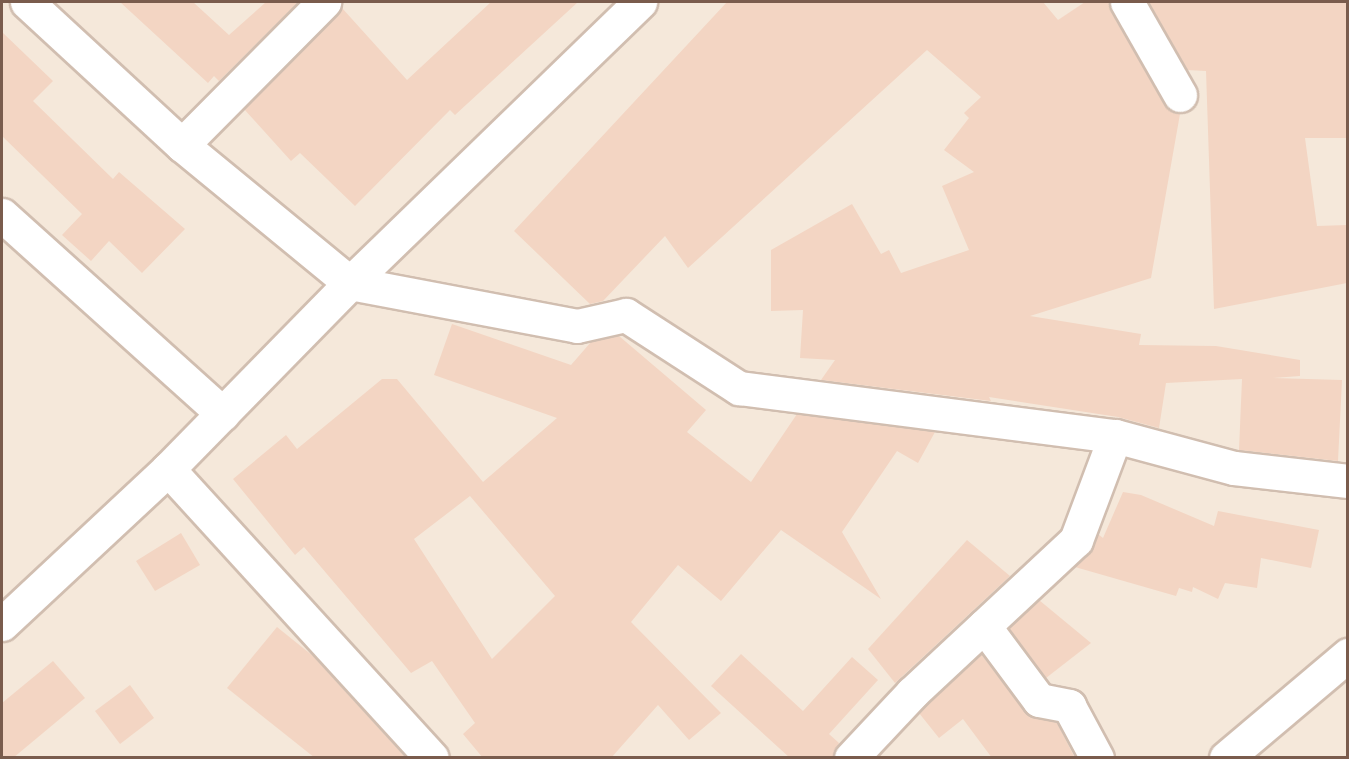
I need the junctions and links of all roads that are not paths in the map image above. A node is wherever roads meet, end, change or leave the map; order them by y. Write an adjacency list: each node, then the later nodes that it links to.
1 (27, 2): 6 (street)
2 (324, 2): 6 (street)
3 (640, 2): 8 (street)
4 (1127, 2): 5 (street)
5 (1180, 95)
6 (182, 145): 8 (street)
7 (2, 215): 9 (street)
8 (350, 283): 9 (street); 10 (street)
9 (223, 414): 11 (street)
10 (1115, 436): 12 (street); 14 (street)
11 (168, 469): 13 (street); 16 (street)
12 (1347, 481)
13 (7, 609)
14 (984, 626): 17 (street); 18 (street)
15 (1347, 655): 19 (street)
16 (432, 758)
17 (851, 758)
18 (1097, 758)
19 (1226, 758)

